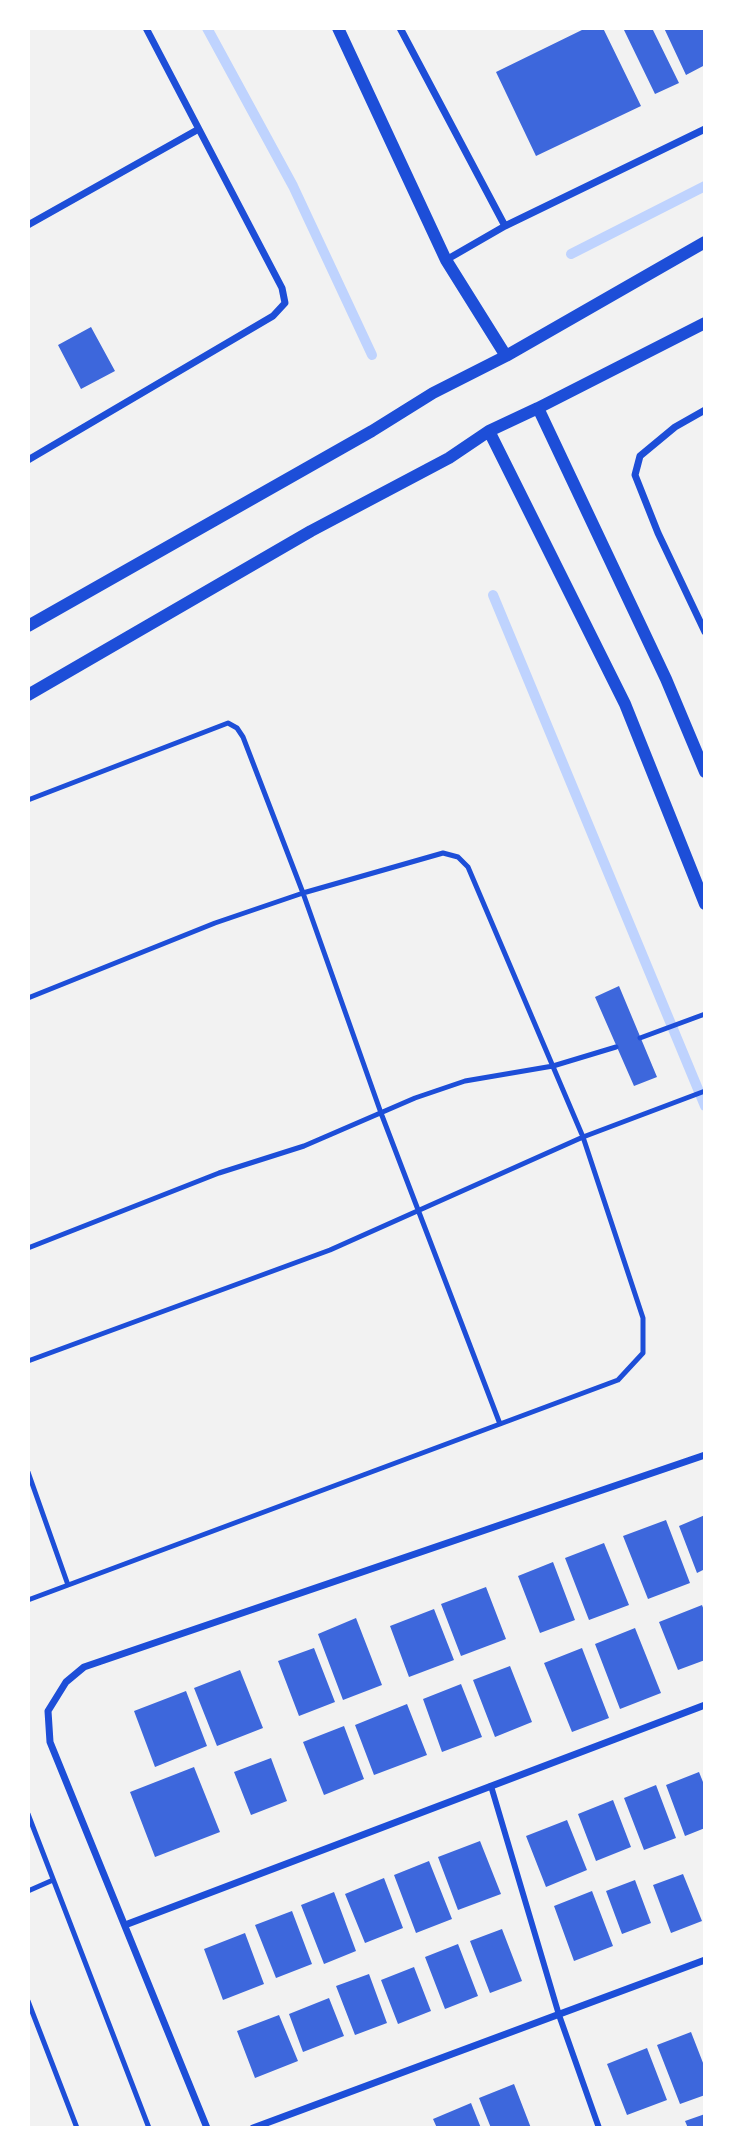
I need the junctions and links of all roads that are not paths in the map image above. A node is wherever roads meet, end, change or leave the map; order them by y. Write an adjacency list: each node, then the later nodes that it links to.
1 (146, 28): 5 (street)
2 (338, 28): 9 (street)
3 (400, 28): 7 (street)
4 (705, 129): 7 (street)
5 (197, 130): 6 (street); 15 (street)
6 (28, 225)
7 (505, 226): 9 (street)
8 (705, 242): 11 (street)
9 (446, 260): 11 (street)
10 (705, 323): 12 (street)
11 (506, 356): 16 (street)
12 (538, 408): 14 (street); 19 (street)
13 (705, 410): 17 (street)
14 (489, 431): 18 (street); 22 (street)
15 (28, 460)
16 (28, 626)
17 (705, 632)
18 (28, 695)
19 (705, 772)
20 (28, 800): 21 (lane)
21 (303, 893): 23 (lane); 27 (lane); 29 (lane)
22 (705, 904)
23 (28, 998)
24 (705, 1014): 25 (lane)
25 (640, 1038)
26 (616, 1046): 27 (lane)
27 (553, 1066): 29 (lane); 30 (lane)
28 (705, 1091): 30 (lane)
29 (381, 1113): 31 (lane); 32 (lane)
30 (583, 1137): 31 (lane); 34 (lane)
31 (418, 1211): 33 (lane); 34 (lane)
32 (28, 1248)
33 (28, 1361)
34 (500, 1424): 37 (lane)
35 (705, 1455): 44 (street)
36 (28, 1472): 37 (lane)
37 (68, 1585): 38 (lane)
38 (28, 1600)
39 (705, 1705): 40 (street)
40 (491, 1786): 44 (street); 47 (street)
41 (28, 1814): 42 (lane)
42 (53, 1880): 43 (lane); 49 (lane)
43 (28, 1891)
44 (125, 1925): 50 (street)
45 (705, 1960): 47 (street)
46 (28, 2001): 48 (lane)
47 (559, 2015): 51 (street); 52 (street)
48 (78, 2128)
49 (149, 2128)
50 (207, 2128)
51 (253, 2128)
52 (599, 2128)

